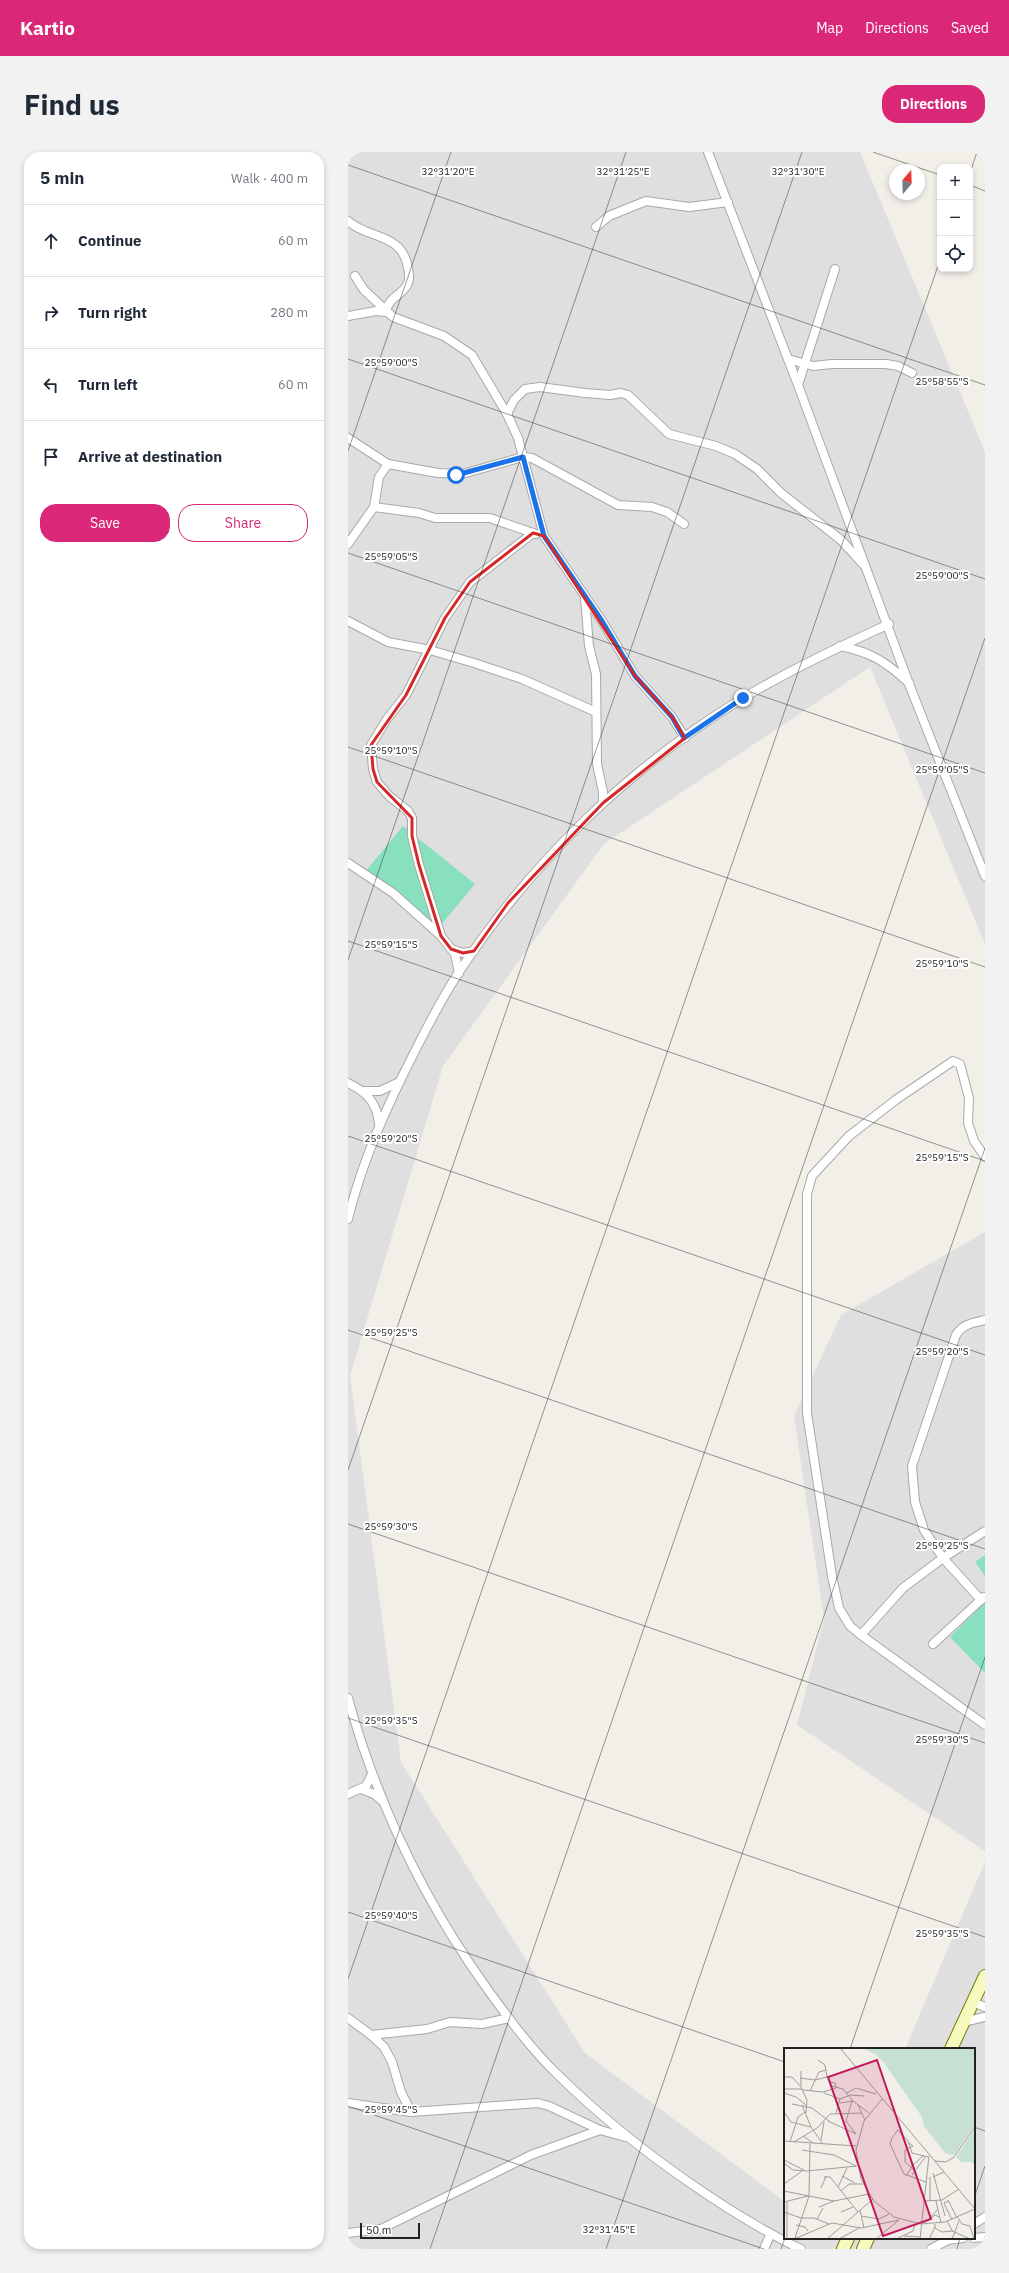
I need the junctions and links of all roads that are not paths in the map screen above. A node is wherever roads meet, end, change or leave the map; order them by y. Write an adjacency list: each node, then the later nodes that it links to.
1 (708, 152): 2 (street)
2 (728, 202): 4 (street); 9 (street)
3 (348, 221): 7 (street)
4 (596, 227)
5 (835, 269): 10 (street)
6 (355, 276): 7 (street)
7 (386, 312): 8 (street); 13 (street)
8 (348, 316)
9 (788, 359): 10 (street); 12 (street)
10 (804, 365): 11 (street); 12 (street)
11 (912, 373)
12 (798, 385): 22 (street)
13 (507, 414): 15 (street); 22 (street)
14 (348, 438): 16 (street)
15 (523, 457): 16 (street); 18 (street); 20 (street)
16 (388, 464): 17 (street)
17 (374, 507): 19 (street); 21 (street)
18 (684, 524)
19 (533, 533): 20 (street); 27 (street)
20 (544, 536): 23 (street)
21 (348, 544)
22 (867, 568): 25 (street)
23 (585, 597): 29 (street); 30 (street)
24 (348, 621): 27 (street)
25 (889, 624): 26 (street); 28 (street)
26 (840, 646): 28 (street); 30 (street)
27 (430, 650): 29 (street); 34 (street)
28 (909, 684): 33 (street)
29 (596, 712): 31 (street)
30 (684, 738): 31 (street)
31 (603, 803): 36 (street)
32 (348, 863): 34 (street)
33 (985, 876)
34 (441, 936): 35 (street)
35 (452, 949): 36 (street); 37 (street)
36 (474, 951): 37 (street)
37 (458, 973): 38 (street)
38 (399, 1082): 40 (street); 41 (street)
39 (348, 1083): 40 (street)
40 (364, 1091): 41 (street)
41 (379, 1124): 43 (street)
42 (985, 1156): 48 (street)
43 (348, 1219)
44 (985, 1320): 46 (street)
45 (985, 1532): 46 (street)
46 (943, 1558): 47 (street); 48 (street)
47 (983, 1598): 49 (street)
48 (861, 1635): 51 (street)
49 (933, 1644)
50 (348, 1701): 52 (street)
51 (985, 1725)
52 (372, 1774): 53 (street); 55 (street)
53 (361, 1789): 54 (street); 55 (street)
54 (348, 1794)
55 (381, 1801): 61 (street)
56 (985, 1976): 57 (street)
57 (973, 2002): 58 (street); 62 (street)
58 (985, 2007)
59 (985, 2017): 62 (street)
60 (348, 2018): 63 (street)
61 (509, 2018): 63 (street); 68 (street)
62 (963, 2022): 64 (street)
63 (371, 2036): 66 (street)
64 (951, 2048)
65 (348, 2103): 66 (street)
66 (411, 2112): 67 (street)
67 (600, 2130): 68 (street); 71 (street)
68 (628, 2138): 72 (street)
69 (985, 2217): 70 (street)
70 (975, 2223)
71 (348, 2233)
72 (770, 2235): 78 (street); 79 (street)
73 (985, 2237): 74 (street)
74 (975, 2238)
75 (848, 2239): 80 (street)
76 (868, 2239): 81 (street)
77 (952, 2239): 82 (street)
78 (764, 2249)
79 (801, 2249)
80 (843, 2249)
81 (863, 2249)
82 (930, 2249)

